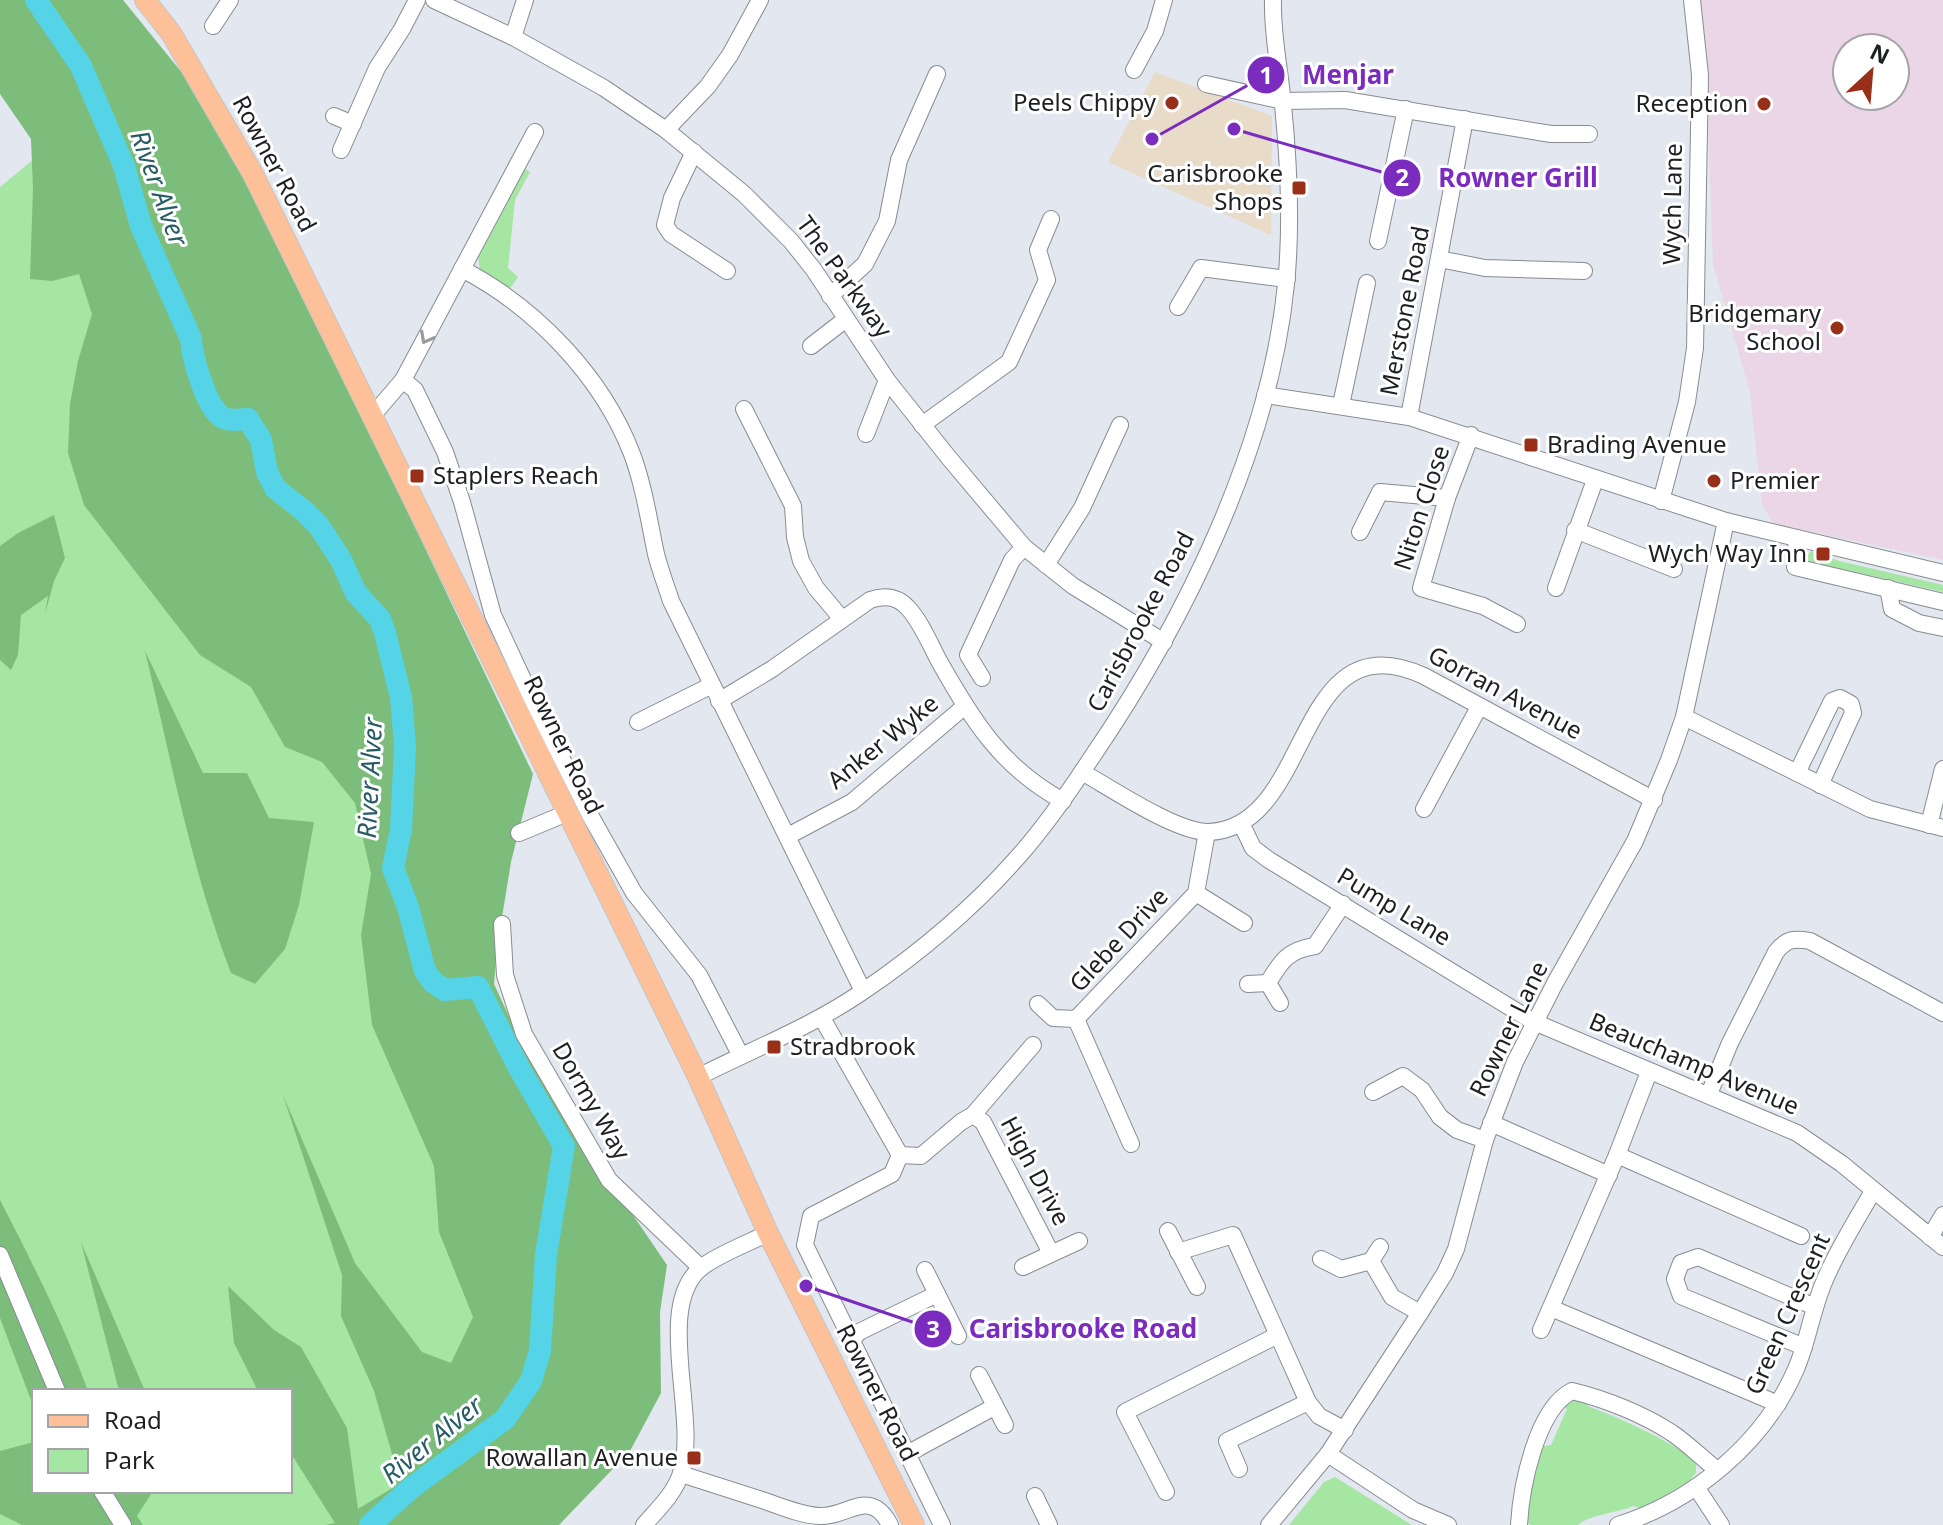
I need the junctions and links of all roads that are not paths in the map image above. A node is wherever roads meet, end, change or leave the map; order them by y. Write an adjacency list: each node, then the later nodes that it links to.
1 (145, 0): 42 (main road, Rowner Road)
2 (230, 0): 10 (street)
3 (417, 0): 19 (street)
4 (434, 0): 11 (street, The Parkway)
5 (525, 0): 11 (street)
6 (760, 0): 20 (street)
7 (1164, 0): 12 (street)
8 (1273, 0): 15 (street, Carisbrooke Road)
9 (1692, 0): 50 (street, Wych Lane)
10 (213, 26)
11 (513, 37): 20 (street, The Parkway)
12 (1134, 70)
13 (937, 74): 33 (street)
14 (1206, 84): 15 (street)
15 (1283, 101): 16 (street); 31 (street, Carisbrooke Road)
16 (1406, 109): 18 (street); 26 (street)
17 (334, 116): 19 (street)
18 (1465, 119): 22 (street); 27 (street, Merstone Road)
19 (353, 124): 23 (street)
20 (666, 130): 24 (street, The Parkway)
21 (535, 132): 28 (street)
22 (1589, 134)
23 (341, 150)
24 (694, 152): 30 (street); 33 (street, The Parkway)
25 (1051, 219): 44 (street)
26 (1378, 241)
27 (1439, 259): 29 (street); 43 (street, Merstone Road)
28 (462, 269): 37 (street, one-way to 37); 67 (street)
29 (1584, 271)
30 (726, 272)
31 (1287, 279): 34 (street); 39 (street, Carisbrooke Road)
32 (1367, 283): 40 (street)
33 (830, 296): 35 (street, The Parkway)
34 (1178, 307)
35 (846, 319): 36 (street); 38 (street, The Parkway)
36 (811, 346)
37 (403, 380): 42 (street); 99 (street)
38 (887, 380): 44 (street, The Parkway); 46 (street)
39 (1265, 395): 40 (street); 65 (street, Carisbrooke Road)
40 (1341, 405): 43 (street)
41 (744, 409): 62 (street)
42 (373, 415): 79 (main road, Rowner Road)
43 (1409, 417): 47 (street)
44 (922, 425): 55 (street, The Parkway)
45 (1120, 425): 56 (street)
46 (866, 434)
47 (1471, 435): 48 (street); 49 (street, Niton Close)
48 (1595, 480): 50 (street); 52 (street)
49 (1447, 498): 53 (street); 63 (street, Niton Close)
50 (1661, 501): 51 (street)
51 (1726, 521): 54 (street); 70 (street, Rowner Lane)
52 (1575, 530): 57 (street); 59 (street)
53 (1360, 532)
54 (1797, 538): 58 (street); 60 (street)
55 (1024, 547): 56 (street, The Parkway); 66 (street)
56 (1046, 565): 65 (street, The Parkway)
57 (1674, 569)
58 (1943, 573)
59 (1556, 588)
60 (1888, 588): 61 (street); 64 (street)
61 (1943, 602)
62 (842, 619): 67 (street); 68 (street)
63 (1517, 624)
64 (1943, 628)
65 (1164, 642): 73 (street, Carisbrooke Road)
66 (982, 678)
67 (715, 693): 71 (street); 84 (street)
68 (965, 706): 77 (street); 84 (street, Anker Wyke)
69 (1479, 707): 76 (street, Gorran Avenue); 78 (street); 80 (street, Gorran Avenue)
70 (1684, 717): 74 (street); 76 (street, Rowner Lane)
71 (638, 722)
72 (1943, 769): 81 (street)
73 (1082, 772): 77 (street, Carisbrooke Road); 82 (street)
74 (1797, 773): 75 (street); 75 (street)
75 (1820, 785): 81 (street)
76 (1654, 800): 97 (street, Rowner Lane)
77 (1063, 801): 91 (street, Carisbrooke Road)
78 (1424, 809)
79 (567, 813): 83 (street); 101 (main road, Rowner Road)
80 (1241, 823): 82 (street, Gorran Avenue); 86 (street, Pump Lane)
81 (1936, 826)
82 (1207, 832): 85 (street, Glebe Drive)
83 (519, 833)
84 (788, 836): 91 (street)
85 (1196, 893): 87 (street, Glebe Drive); 96 (street, Glebe Drive)
86 (1343, 904): 89 (street); 97 (street, Pump Lane)
87 (1244, 923)
88 (502, 924): 123 (street, Dormy Way)
89 (1268, 983): 90 (street); 92 (street)
90 (1248, 984)
91 (863, 991): 95 (street, Carisbrooke Road)
92 (1280, 1003)
93 (1038, 1004): 96 (street, Glebe Drive)
94 (1943, 1013): 103 (street)
95 (822, 1018): 99 (street, Carisbrooke Road); 108 (street)
96 (1076, 1019): 107 (street, Glebe Drive)
97 (1534, 1022): 100 (street, Beauchamp Avenue); 105 (street, Rowner Lane)
98 (1033, 1045): 104 (street)
99 (741, 1056): 101 (street, Carisbrooke Road)
100 (1649, 1072): 103 (street, Beauchamp Avenue); 109 (street)
101 (698, 1077): 114 (main road, Rowner Road)
102 (1373, 1092): 106 (street)
103 (1709, 1094): 111 (street, Beauchamp Avenue)
104 (973, 1115): 108 (street); 119 (street, High Drive)
105 (1491, 1123): 106 (street, Rowner Lane); 110 (street)
106 (1485, 1140): 129 (street, Rowner Lane)
107 (1131, 1144)
108 (900, 1155): 133 (street)
109 (1617, 1155): 110 (street); 115 (street)
110 (1609, 1175): 128 (street)
111 (1873, 1191): 117 (street, Beauchamp Avenue); 127 (street, Green Crescent)
112 (1943, 1215): 117 (street)
113 (1168, 1231): 118 (street)
114 (768, 1233): 123 (street); 157 (main road, Rowner Road)
115 (1801, 1236)
116 (1079, 1241): 119 (street, High Drive)
117 (1936, 1242)
118 (1178, 1252): 125 (street); 131 (street)
119 (1051, 1253): 122 (street, High Drive)
120 (0, 1255): 136 (street)
121 (1321, 1259): 129 (street)
122 (1023, 1267)
123 (701, 1268): 146 (street)
124 (925, 1270): 126 (street)
125 (1197, 1287)
126 (937, 1294): 132 (street); 133 (street)
127 (1815, 1307): 134 (street, Green Crescent); 134 (street)
128 (1551, 1308): 130 (street); 138 (street)
129 (1420, 1313): 141 (street, Rowner Lane)
130 (1541, 1330)
131 (1278, 1335): 137 (street); 148 (street)
132 (958, 1336)
133 (851, 1341): 142 (street)
134 (1804, 1347): 138 (street, Green Crescent)
135 (979, 1375): 139 (street)
136 (56, 1389)
137 (1308, 1402): 141 (street); 144 (street)
138 (1778, 1404): 145 (street, Green Crescent)
139 (994, 1407): 140 (street); 142 (street)
140 (1005, 1425)
141 (1345, 1430): 143 (street, Rowner Lane)
142 (907, 1454): 158 (street)
143 (1328, 1454): 152 (street, Rowner Lane); 153 (street)
144 (1239, 1469)
145 (1717, 1470): 147 (street, Green Crescent); 159 (street)
146 (681, 1474): 155 (street); 156 (street)
147 (1696, 1487): 160 (street, Green Crescent); 161 (street)
148 (1166, 1492)
149 (103, 1493): 154 (street)
150 (1035, 1496): 151 (street)
151 (1044, 1523)
152 (1272, 1524)
153 (1439, 1524)
154 (123, 1525)
155 (644, 1525)
156 (890, 1525)
157 (914, 1525)
158 (942, 1525)
159 (1519, 1525)
160 (1618, 1525)
161 (1721, 1525)

